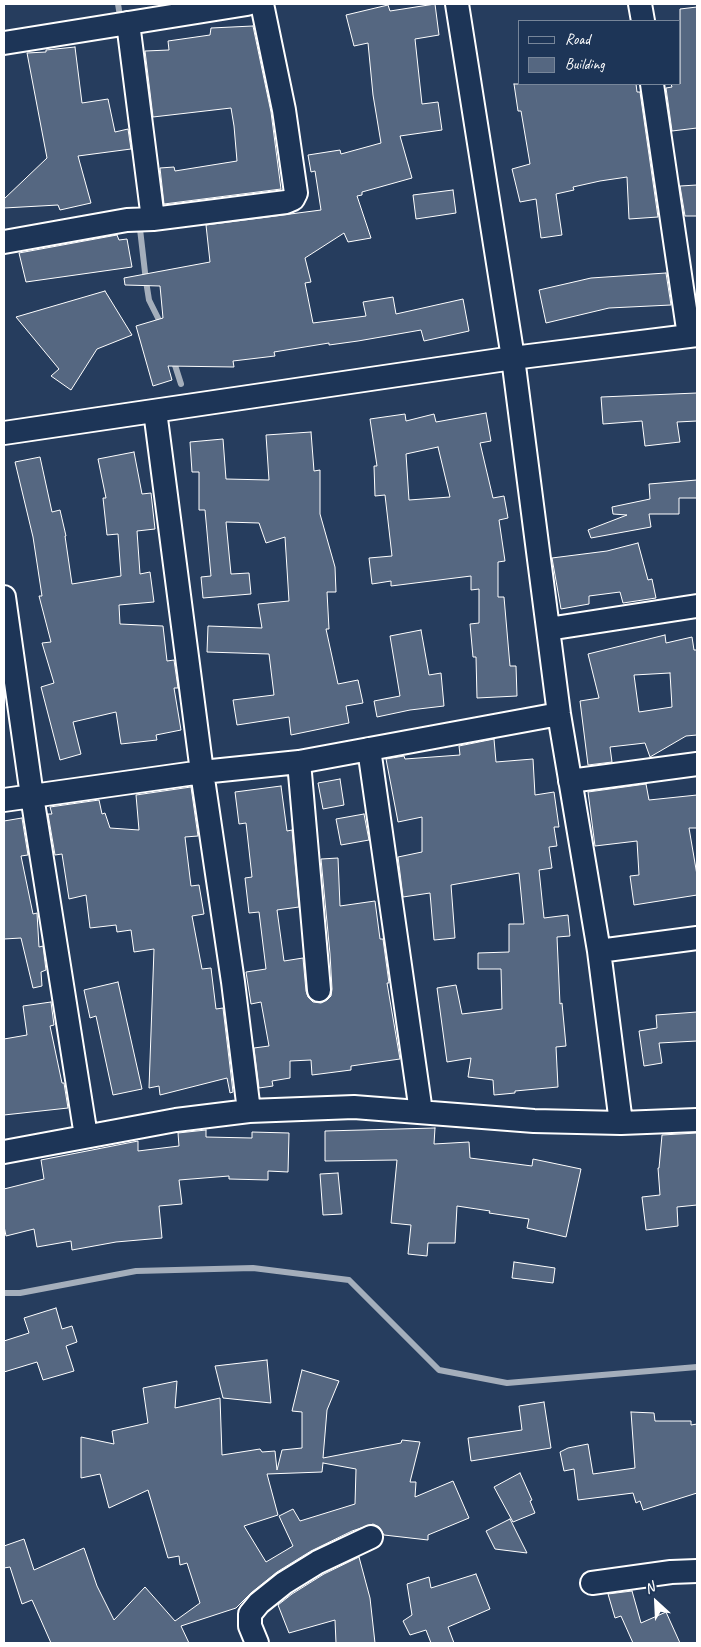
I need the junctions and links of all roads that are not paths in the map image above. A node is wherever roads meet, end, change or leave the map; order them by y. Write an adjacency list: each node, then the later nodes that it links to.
1 (247, 4): 6 (street)
2 (262, 4): 9 (street)
3 (457, 4): 12 (street)
4 (640, 4): 5 (street)
5 (643, 20)
6 (128, 23): 7 (street); 9 (street)
7 (4, 43)
8 (652, 85): 11 (street)
9 (153, 219): 10 (street)
10 (4, 242)
11 (693, 335): 12 (street)
12 (513, 358): 13 (street); 17 (street)
13 (155, 411): 14 (street); 22 (street)
14 (4, 433)
15 (4, 598): 24 (street)
16 (697, 606): 17 (street)
17 (548, 629): 18 (street)
18 (559, 714): 19 (street); 23 (street)
19 (369, 750): 20 (street); 30 (street)
20 (299, 762): 22 (street); 28 (street)
21 (697, 764): 23 (street)
22 (202, 772): 24 (street); 29 (street)
23 (570, 781): 27 (street)
24 (32, 796): 25 (street); 33 (street)
25 (4, 800)
26 (697, 938): 27 (street)
27 (598, 951): 32 (street)
28 (319, 990)
29 (249, 1111): 30 (street); 33 (street)
30 (421, 1112): 32 (street)
31 (697, 1120): 32 (street)
32 (621, 1123)
33 (86, 1136): 34 (street)
34 (4, 1152)
35 (371, 1537): 38 (street)
36 (697, 1571): 37 (street)
37 (592, 1583)
38 (257, 1643)

